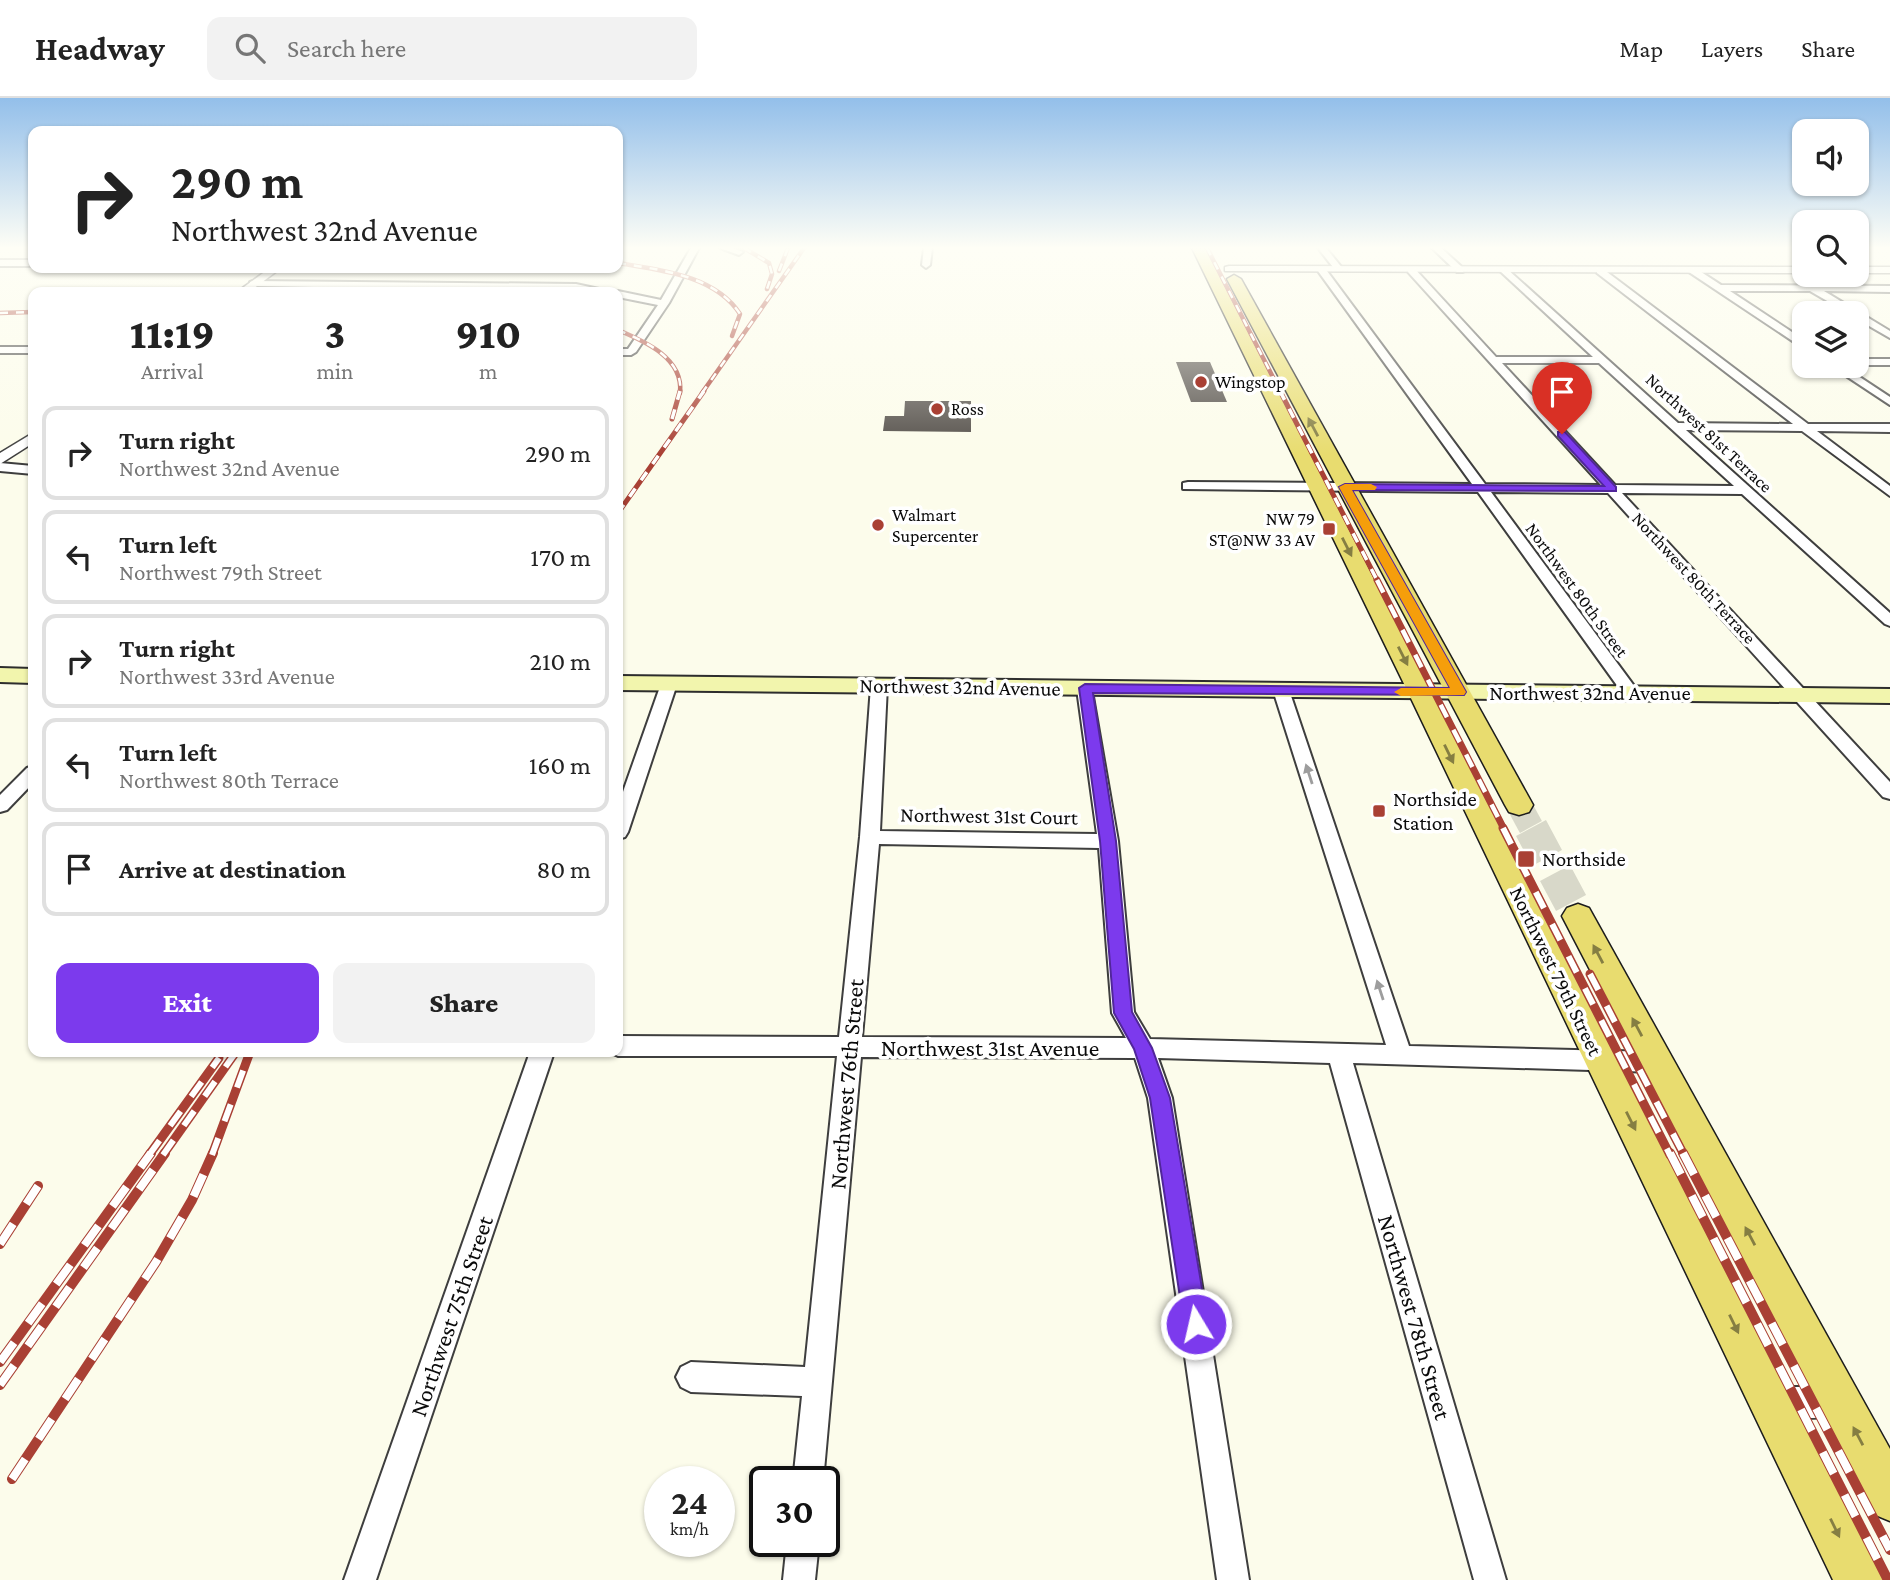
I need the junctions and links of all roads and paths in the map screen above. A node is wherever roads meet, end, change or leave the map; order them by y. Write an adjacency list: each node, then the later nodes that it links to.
1 (654, 317): 14 (street)
2 (1232, 317): 29 (main road, Northwest 79th Street)
3 (1255, 317): 30 (main road, one-way to 3)
4 (1356, 317): 31 (street, Northwest 80th Street)
5 (1455, 317): 15 (street, Northwest 80th Terrace)
6 (1556, 317): 16 (street, Northwest 81st Terrace)
7 (1661, 317): 22 (street)
8 (1764, 317): 11 (street)
9 (1869, 322): 10 (street)
10 (1890, 335)
11 (1792, 336)
12 (0, 350): 13 (street)
13 (28, 350)
14 (623, 352)
15 (1495, 360): 16 (street); 32 (street, Northwest 80th Terrace)
16 (1604, 360): 21 (street, Northwest 81st Terrace)
17 (1869, 362): 18 (street)
18 (1890, 362)
19 (1854, 378): 20 (street)
20 (1890, 402)
21 (1675, 426): 22 (street); 33 (street, Northwest 81st Terrace)
22 (1806, 426): 23 (street); 34 (street)
23 (1890, 428)
24 (28, 440): 25 (street)
25 (0, 460)
26 (0, 467): 27 (street)
27 (28, 470)
28 (1188, 486): 29 (street)
29 (1316, 487): 30 (street); 43 (main road, Northwest 79th Street, one-way to 43)
30 (1345, 487): 31 (street); 44 (main road)
31 (1480, 488): 32 (street); 45 (street, Northwest 80th Street)
32 (1612, 489): 33 (street); 46 (street, Northwest 80th Terrace)
33 (1745, 490): 35 (street, Northwest 81st Terrace)
34 (1890, 492)
35 (1890, 621)
36 (0, 676): 37 (main road)
37 (28, 676)
38 (623, 683): 39 (main road, Northwest 32nd Avenue)
39 (669, 684): 40 (main road, Northwest 32nd Avenue); 52 (street)
40 (879, 686): 41 (main road, Northwest 32nd Avenue); 53 (street, Northwest 76th Street)
41 (1085, 688): 42 (main road, Northwest 32nd Avenue); 54 (street)
42 (1281, 690): 43 (main road, Northwest 32nd Avenue); 60 (street, one-way to 42)
43 (1422, 692): 44 (main road, Northwest 32nd Avenue); 62 (main road, Northwest 79th Street, one-way to 62)
44 (1459, 692): 45 (main road, Northwest 32nd Avenue); 50 (main road)
45 (1632, 694): 46 (main road, Northwest 32nd Avenue)
46 (1802, 695): 47 (main road, Northwest 32nd Avenue); 49 (street, Northwest 80th Terrace)
47 (1890, 696)
48 (28, 777): 51 (street)
49 (1890, 793)
50 (1519, 805)
51 (0, 806)
52 (623, 817)
53 (870, 837): 54 (street, Northwest 31st Court); 57 (street, Northwest 76th Street)
54 (1108, 841): 58 (street)
55 (1578, 916): 63 (main road, Northwest 79th Street, one-way to 55)
56 (623, 1046): 57 (street, Northwest 31st Avenue)
57 (849, 1047): 58 (street, Northwest 31st Avenue); 65 (street, Northwest 76th Street)
58 (1143, 1048): 59 (street, Northwest 31st Avenue); 73 (street)
59 (1339, 1054): 60 (street, Northwest 31st Avenue); 74 (street, Northwest 78th Street)
60 (1401, 1055): 62 (street, Northwest 31st Avenue)
61 (540, 1057): 71 (street, Northwest 75th Street)
62 (1600, 1060): 63 (street, Northwest 31st Avenue); 66 (main road, Northwest 79th Street, one-way to 66)
63 (1656, 1062): 67 (main road, Northwest 79th Street, one-way to 63)
64 (691, 1377): 65 (street)
65 (818, 1382): 68 (street, Northwest 76th Street)
66 (1773, 1402): 67 (street); 75 (main road, Northwest 79th Street, one-way to 75)
67 (1839, 1402): 69 (main road, Northwest 79th Street, one-way to 67)
68 (810, 1466)
69 (1890, 1497)
70 (801, 1557): 72 (street)
71 (360, 1580)
72 (799, 1580)
73 (1233, 1580)
74 (1490, 1580)
75 (1860, 1580)

